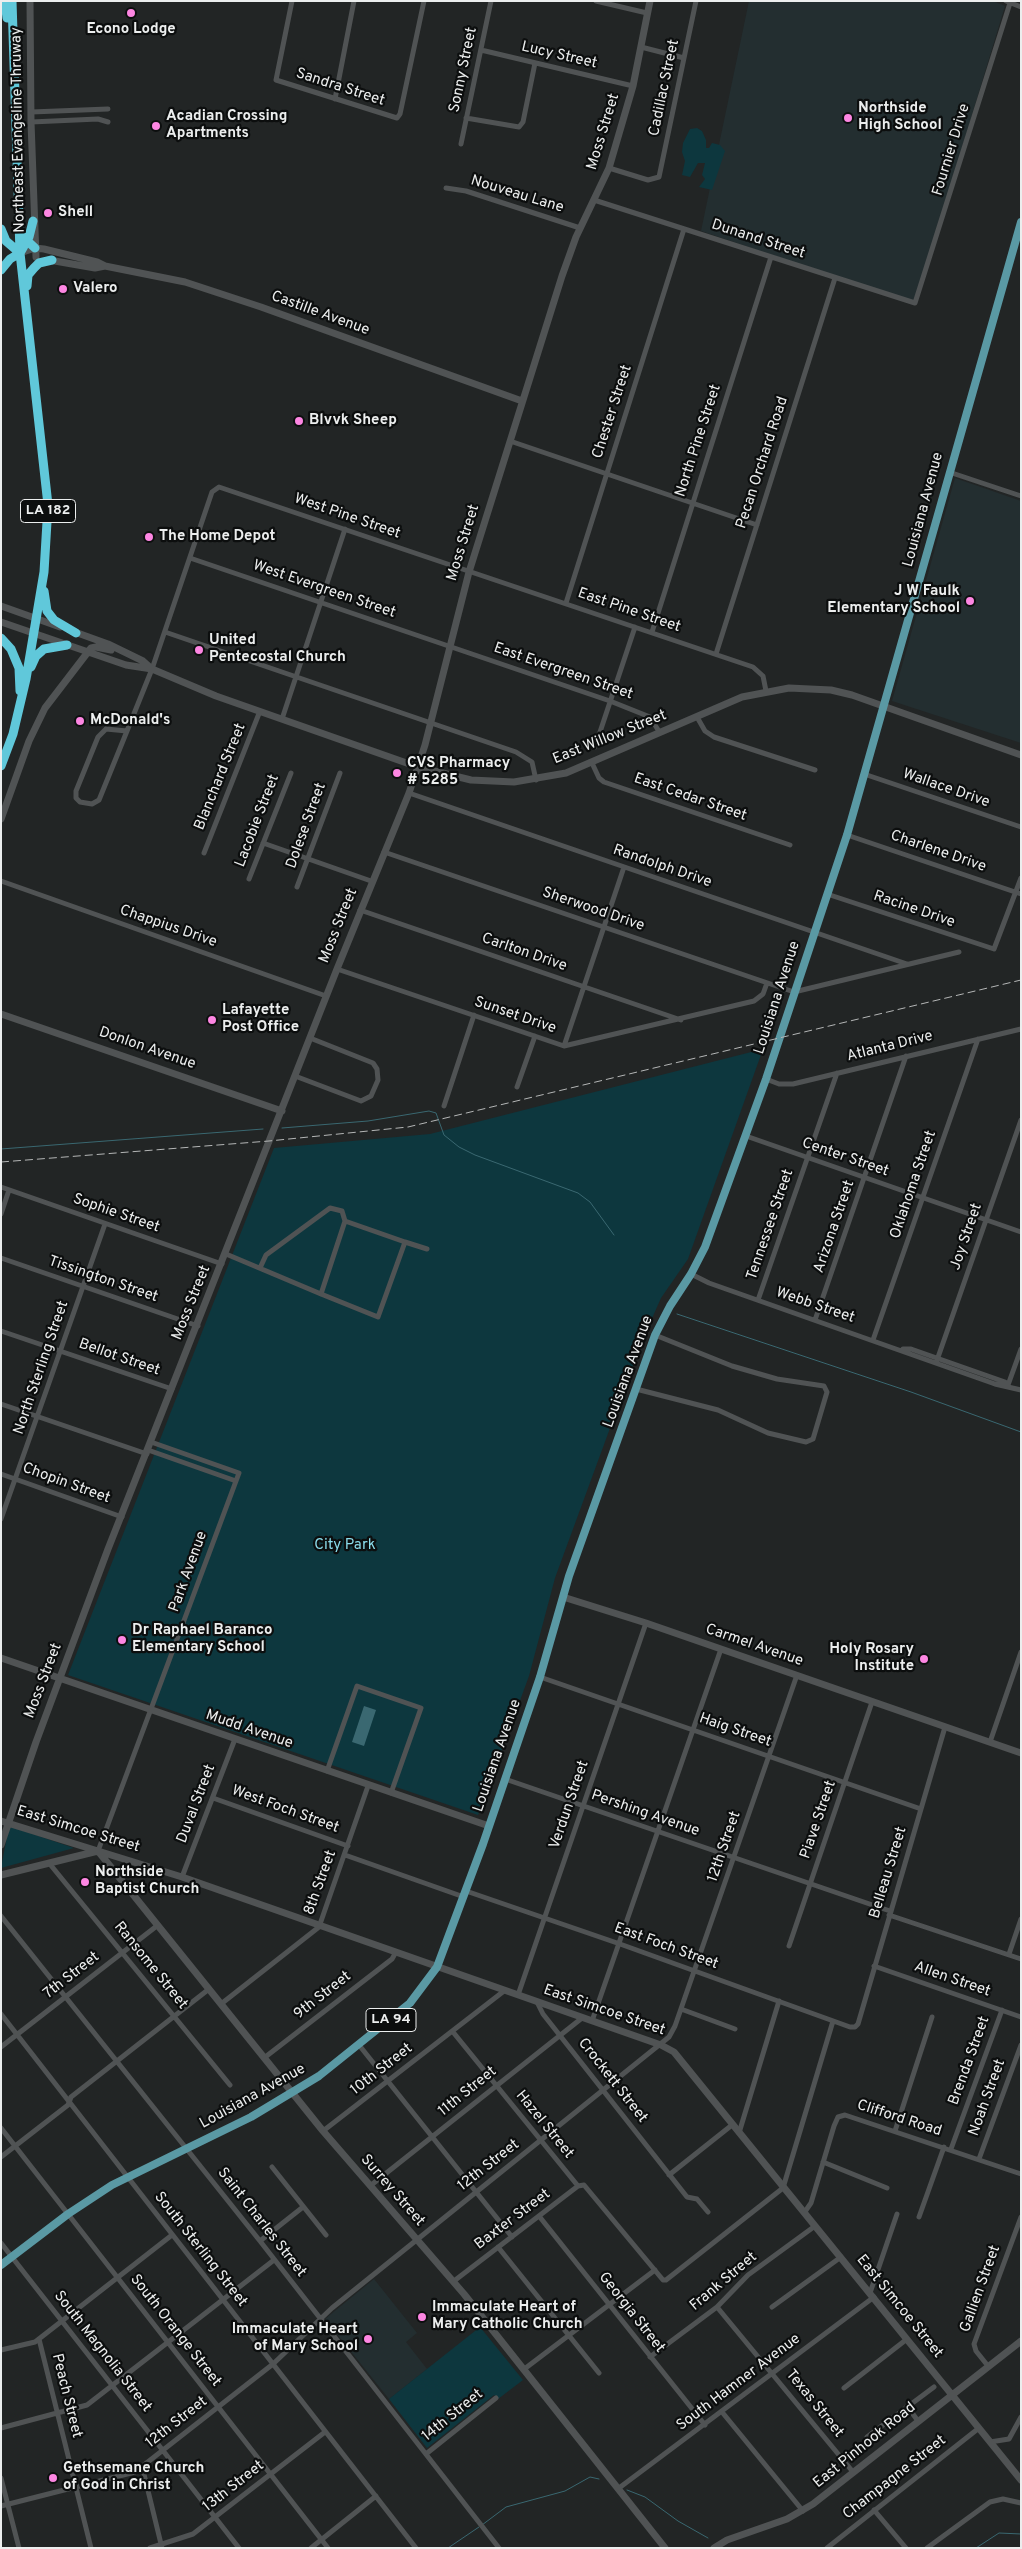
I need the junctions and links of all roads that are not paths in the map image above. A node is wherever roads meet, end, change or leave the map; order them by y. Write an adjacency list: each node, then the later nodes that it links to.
1 (5, 1): 14 (highway)
2 (12, 1): 14 (highway, Northeast Evangeline Thruway / LA 182)
3 (30, 1): 22 (main road, Northeast Evangeline Thruway)
4 (292, 1): 20 (street, Sandra Street)
5 (354, 1): 20 (street)
6 (424, 1): 20 (street, Sandra Street)
7 (491, 1): 16 (street, Sonny Street)
8 (596, 1): 13 (street)
9 (650, 1): 13 (main road, Moss Street)
10 (696, 1): 17 (street, Cadillac Street)
11 (1008, 2): 12 (street); 45 (street, Fournier Drive)
12 (1021, 6)
13 (647, 13): 15 (main road, Moss Street)
14 (12, 37): 35 (highway, Northeast Evangeline Thruway / LA 182)
15 (641, 47): 17 (street); 19 (main road, Moss Street)
16 (480, 50): 18 (street, Lucy Street); 23 (street, Sonny Street)
17 (684, 58): 27 (street, Cadillac Street)
18 (535, 63): 19 (street, Lucy Street); 23 (street)
19 (632, 86): 27 (main road, Moss Street)
20 (335, 99)
21 (108, 109): 22 (street)
22 (31, 112): 24 (main road, Northeast Evangeline Thruway)
23 (466, 118): 26 (street, Sonny Street)
24 (31, 122): 25 (street); 30 (main road, Northeast Evangeline Thruway)
25 (108, 122)
26 (461, 144)
27 (609, 168): 29 (main road, Moss Street)
28 (446, 188): 32 (street, Nouveau Lane)
29 (594, 200): 32 (main road, Moss Street); 34 (street, Dunand Street)
30 (33, 221): 36 (highway); 37 (main road, Northeast Evangeline Thruway)
31 (1021, 222): 48 (main road, Louisiana Avenue)
32 (580, 228): 46 (main road, Moss Street)
33 (1, 229): 38 (highway)
34 (684, 229): 39 (street, Dunand Street); 49 (street, Chester Street)
35 (18, 230): 36 (highway); 38 (highway, Northeast Evangeline Thruway / LA 182)
36 (26, 240): 37 (highway); 38 (highway)
37 (35, 252): 38 (main road, Castille Avenue); 40 (main road, Castille Avenue); 41 (main road, Castille Avenue)
38 (20, 253): 42 (highway); 44 (highway, Northeast Evangeline Thruway / LA 182)
39 (771, 258): 43 (street, Dunand Street); 51 (street, North Pine Street)
40 (52, 260): 41 (main road, Castille Avenue); 44 (highway)
41 (104, 266): 46 (main road, Castille Avenue)
42 (1, 270)
43 (835, 278): 45 (street, Dunand Street); 52 (street, Pecan Orchard Road)
44 (26, 301): 56 (highway, Northeast Evangeline Thruway / LA 182)
45 (915, 303)
46 (522, 401): 47 (main road, Moss Street)
47 (510, 441): 49 (street); 55 (main road, Moss Street)
48 (949, 471): 50 (street); 79 (main road, Louisiana Avenue)
49 (606, 473): 51 (street); 58 (street, Chester Street)
50 (1020, 495)
51 (693, 503): 52 (street); 64 (street, North Pine Street)
52 (757, 525): 72 (street, Pecan Orchard Road)
53 (345, 529): 54 (street, West Pine Street); 55 (street, West Pine Street); 57 (street)
54 (190, 558): 57 (street, West Evergreen Street); 63 (street)
55 (468, 572): 58 (street, East Pine Street); 69 (main road, Moss Street)
56 (43, 575): 60 (highway, Northeast Evangeline Thruway / LA 182); 66 (highway)
57 (322, 603): 69 (street, West Evergreen Street); 74 (street)
58 (566, 603): 62 (street, East Pine Street)
59 (1, 606): 60 (main road, East Willow Street)
60 (36, 618): 65 (highway, Northeast Evangeline Thruway / LA 182); 66 (main road, East Willow Street)
61 (1, 622): 65 (main road, East Willow Street)
62 (635, 626): 64 (street, East Pine Street); 77 (street)
63 (165, 632): 73 (street); 74 (street)
64 (652, 632): 72 (street, East Pine Street)
65 (34, 633): 68 (main road, East Willow Street); 75 (highway, Northeast Evangeline Thruway / LA 182)
66 (76, 633): 71 (main road, East Willow Street)
67 (1, 638): 78 (highway)
68 (67, 645): 70 (main road, East Willow Street); 75 (highway)
69 (449, 646): 77 (street, East Evergreen Street); 83 (main road, Moss Street)
70 (87, 652): 71 (main road); 73 (main road, East Willow Street); 97 (main road)
71 (124, 652): 73 (main road, East Willow Street)
72 (716, 654): 76 (street, East Pine Street)
73 (152, 669): 80 (main road, East Willow Street); 84 (street)
74 (297, 677): 82 (street); 83 (street)
75 (26, 679): 78 (highway, Northeast Evangeline Thruway / LA 182)
76 (766, 691): 79 (main road, East Willow Street); 81 (main road, East Willow Street)
77 (610, 701): 85 (street, East Evergreen Street); 86 (street)
78 (20, 706): 89 (highway, Northeast Evangeline Thruway / LA 182)
79 (883, 706): 87 (main road, East Willow Street); 94 (main road, Louisiana Avenue)
80 (260, 711): 82 (main road, East Willow Street); 102 (street, Blanchard Street)
81 (697, 717): 85 (main road, East Willow Street); 91 (street)
82 (282, 719): 90 (main road, East Willow Street)
83 (430, 723): 90 (main road, Moss Street); 95 (street)
84 (127, 730): 84 (street)
85 (660, 733): 88 (main road, East Willow Street)
86 (595, 747)
87 (1021, 755)
88 (592, 764): 95 (main road, East Willow Street); 101 (street, East Cedar Street)
89 (1, 766)
90 (418, 767): 95 (main road, East Willow Street); 96 (main road, Moss Street)
91 (815, 770)
92 (290, 773): 100 (street, Lacobie Street)
93 (340, 773): 104 (street, Dolese Street)
94 (864, 774): 98 (street, Wallace Drive); 99 (main road, Louisiana Avenue)
95 (536, 780)
96 (408, 793): 103 (main road, Moss Street); 105 (street, Randolph Drive)
97 (1, 818)
98 (1021, 827)
99 (847, 835): 111 (street, Charlene Drive); 112 (main road, Louisiana Avenue)
100 (263, 843): 104 (street); 107 (street, Lacobie Street)
101 (790, 845)
102 (204, 852)
103 (384, 852): 109 (main road, Moss Street); 114 (street, Sherwood Drive)
104 (307, 859): 109 (street); 110 (street, Dolese Street)
105 (624, 867): 114 (street); 115 (street, Randolph Drive)
106 (1021, 878): 111 (street)
107 (249, 879)
108 (1, 881): 122 (street, Chappius Drive)
109 (372, 881): 113 (main road, Moss Street)
110 (297, 887)
111 (1018, 893): 112 (street, Racine Drive)
112 (827, 894): 115 (main road, Louisiana Avenue)
113 (360, 910): 118 (main road, Moss Street); 120 (street, Carlton Drive)
114 (604, 927): 119 (street, Sherwood Drive); 120 (street)
115 (814, 932): 117 (street, Randolph Drive); 121 (main road, Louisiana Avenue)
116 (959, 952): 117 (street)
117 (908, 964): 121 (street)
118 (336, 969): 122 (main road, Moss Street); 124 (street, Sunset Drive)
119 (767, 983): 121 (street, Sherwood Drive); 125 (street, Sunset Drive)
120 (584, 986): 125 (street, Carlton Drive); 130 (street)
121 (794, 992): 134 (main road, Louisiana Avenue)
122 (326, 996): 128 (main road, Moss Street)
123 (1, 1014): 137 (main road, Donlon Avenue)
124 (474, 1015): 127 (street, Sunset Drive); 136 (street)
125 (681, 1020): 130 (street, Sunset Drive)
126 (1021, 1029): 129 (street, Atlanta Drive)
127 (535, 1036): 130 (street, Sunset Drive); 135 (street)
128 (310, 1038): 133 (main road, Moss Street); 133 (street)
129 (978, 1039): 131 (street, Atlanta Drive); 144 (street, Oklahoma Street)
130 (564, 1046)
131 (906, 1056): 132 (street, Atlanta Drive); 141 (street, Arizona Street)
132 (837, 1073): 134 (street, Atlanta Drive); 140 (street, Tennessee Street)
133 (295, 1076): 137 (main road, Moss Street)
134 (766, 1079): 139 (main road, Louisiana Avenue)
135 (517, 1087)
136 (444, 1106)
137 (282, 1111): 152 (main road, Moss Street)
138 (1021, 1120): 146 (street, Joy Street)
139 (746, 1136): 140 (street, Center Street); 156 (main road, Louisiana Avenue)
140 (808, 1158): 141 (street, Center Street); 159 (street, Tennessee Street)
141 (865, 1178): 144 (street, Center Street); 160 (street, Arizona Street)
142 (1, 1188): 143 (street, Sophie Street)
143 (9, 1190): 145 (street); 148 (street, Sophie Street)
144 (923, 1198): 146 (street, Center Street); 164 (street, Oklahoma Street)
145 (1, 1214)
146 (986, 1220): 149 (street, Center Street); 167 (street, Joy Street)
147 (345, 1221): 150 (street); 155 (street); 158 (street)
148 (105, 1224): 154 (street, Sophie Street); 157 (street, North Sterling Street)
149 (1021, 1232)
150 (405, 1242): 151 (street); 158 (street)
151 (427, 1249)
152 (226, 1254): 154 (main road, Moss Street); 155 (street)
153 (1, 1258): 157 (street, Tissington Street)
154 (222, 1264): 161 (main road, Moss Street)
155 (260, 1268): 158 (street)
156 (692, 1274): 159 (street, Webb Street); 163 (main road, Louisiana Avenue)
157 (84, 1287): 161 (street, Tissington Street); 166 (street, North Sterling Street)
158 (320, 1294)
159 (758, 1300): 160 (street, Webb Street)
160 (815, 1320): 164 (street, Webb Street)
161 (198, 1326): 170 (main road, Moss Street)
162 (1, 1331): 166 (street, Bellot Street)
163 (655, 1335): 169 (main road, Louisiana Avenue); 169 (street)
164 (873, 1340): 167 (street, Webb Street)
165 (1021, 1349): 168 (street)
166 (61, 1351): 170 (street, Bellot Street); 173 (street, North Sterling Street)
167 (937, 1361): 168 (street, Webb Street)
168 (1008, 1385): 171 (street, Webb Street)
169 (636, 1388): 181 (main road, Louisiana Avenue)
170 (172, 1389): 174 (main road, Moss Street)
171 (1021, 1390)
172 (1, 1404): 173 (street)
173 (38, 1417): 175 (street); 177 (street, North Sterling Street)
174 (151, 1442): 175 (main road, Moss Street); 178 (street)
175 (148, 1452): 178 (street); 179 (main road, Moss Street)
176 (1, 1474): 177 (street, Chopin Street)
177 (16, 1479): 179 (street, Chopin Street); 180 (street, North Sterling Street)
178 (236, 1481): 191 (street, Park Avenue)
179 (122, 1517): 188 (main road, Moss Street)
180 (1, 1519)
181 (563, 1597): 182 (main road, Carmel Avenue); 187 (main road, Louisiana Avenue / LA 94)
182 (646, 1623): 183 (main road, Carmel Avenue); 190 (street, Verdun Street)
183 (721, 1649): 186 (main road, Carmel Avenue); 193 (street)
184 (1021, 1652): 195 (street)
185 (1, 1658): 188 (main road, Mudd Avenue)
186 (797, 1675): 189 (main road, Carmel Avenue); 197 (street, 12th Street)
187 (540, 1677): 190 (street, Haig Street); 199 (main road, Louisiana Avenue / LA 94)
188 (60, 1679): 191 (main road, Mudd Avenue); 206 (main road, Moss Street)
189 (872, 1702): 192 (main road, Carmel Avenue); 200 (street, Piave Street)
190 (618, 1704): 193 (street, Haig Street); 204 (street, Verdun Street)
191 (151, 1711): 194 (main road, Mudd Avenue); 211 (street, Park Avenue)
192 (945, 1727): 195 (main road, Carmel Avenue); 205 (street, Belleau Street)
193 (694, 1729): 197 (street, Haig Street); 208 (street)
194 (235, 1739): 198 (main road, Mudd Avenue); 203 (street, Duval Street)
195 (990, 1742): 196 (main road, Carmel Avenue)
196 (1021, 1753)
197 (769, 1756): 200 (street, Haig Street); 213 (street, 12th Street)
198 (327, 1771): 201 (main road, Mudd Avenue); 202 (street)
199 (505, 1779): 204 (street, Pershing Avenue); 207 (main road, Louisiana Avenue / LA 94)
200 (845, 1783): 205 (street, Haig Street); 217 (street, Piave Street)
201 (368, 1786): 202 (main road, Mudd Avenue); 210 (street, 8th Street)
202 (391, 1793): 207 (main road, Mudd Avenue)
203 (213, 1798): 210 (street, West Foch Street); 216 (street, Duval Street)
204 (582, 1806): 208 (street, Pershing Avenue); 221 (street, Verdun Street)
205 (921, 1809): 219 (street, Belleau Street)
206 (4, 1822): 209 (main road, Moss Street); 211 (main road, East Simcoe Street)
207 (489, 1826): 218 (main road, Louisiana Avenue / LA 94)
208 (659, 1832): 213 (street, Pershing Avenue); 226 (street)
209 (1, 1845)
210 (348, 1846): 212 (street, 8th Street)
211 (98, 1851): 214 (main road); 216 (main road, East Simcoe Street); 223 (main road, Surrey Street)
212 (345, 1855): 218 (street, West Foch Street); 224 (street, 8th Street)
213 (734, 1858): 217 (street, Pershing Avenue); 234 (street, 12th Street)
214 (49, 1863): 215 (main road); 229 (street, Ransome Street)
215 (1, 1875)
216 (182, 1877): 224 (main road, East Simcoe Street)
217 (810, 1884): 219 (street, Pershing Avenue); 227 (street, Piave Street)
218 (465, 1894): 221 (street, East Foch Street); 233 (main road, Louisiana Avenue / LA 94)
219 (890, 1913): 230 (street, Pershing Avenue); 232 (street, Belleau Street)
220 (1, 1916): 238 (street, Saint Charles Street)
221 (544, 1918): 226 (street, East Foch Street); 237 (street, Verdun Street)
222 (1021, 1919): 225 (street)
223 (158, 1925): 229 (street, 7th Street); 235 (main road, Surrey Street)
224 (319, 1925): 228 (main road, East Simcoe Street); 241 (street, 8th Street)
225 (1020, 1927): 230 (street)
226 (620, 1944): 234 (street, East Foch Street); 249 (street)
227 (789, 1946)
228 (396, 1952): 233 (main road, East Simcoe Street); 260 (street, 9th Street)
229 (123, 1953): 238 (street, 7th Street); 245 (street, Ransome Street)
230 (1009, 1954): 231 (street, Pershing Avenue)
231 (1021, 1959)
232 (874, 1966): 243 (street, Allen Street); 251 (street, Belleau Street)
233 (437, 1967): 236 (main road, East Simcoe Street); 256 (main road, Louisiana Avenue / LA 94)
234 (695, 1971): 239 (street, East Foch Street); 242 (street, 12th Street)
235 (209, 1989): 241 (main road, Surrey Street); 245 (street)
236 (504, 1991): 237 (main road, East Simcoe Street); 253 (street, 10th Street)
237 (518, 1995): 240 (main road, East Simcoe Street)
238 (66, 1996): 254 (street, 7th Street); 261 (street, Saint Charles Street)
239 (779, 2001): 250 (street, East Foch Street); 272 (street)
240 (537, 2002): 248 (main road, East Simcoe Street); 255 (street, Crockett Street)
241 (221, 2004): 260 (main road, Surrey Street)
242 (681, 2009): 252 (street); 257 (street, 12th Street)
243 (1002, 2010): 247 (street, Allen Street); 278 (street, Brenda Street)
244 (1, 2014): 254 (street, South Sterling Street)
245 (174, 2017): 261 (street); 263 (street, Ransome Street)
246 (932, 2017): 271 (street)
247 (1021, 2017)
248 (582, 2018): 249 (main road, East Simcoe Street); 255 (street, 11th Street)
249 (592, 2021): 257 (main road, East Simcoe Street)
250 (833, 2021): 251 (street, East Foch Street); 288 (street)
251 (856, 2026)
252 (735, 2029)
253 (453, 2032): 262 (street, 10th Street); 264 (street, Hazel Street)
254 (17, 2034): 259 (street, 7th Street); 267 (street, South Sterling Street)
255 (559, 2035): 264 (street, 11th Street); 265 (street, Crockett Street)
256 (359, 2045): 262 (street); 266 (main road, Louisiana Avenue / LA 94)
257 (661, 2045): 265 (street, 12th Street); 268 (main road, East Simcoe Street)
258 (1021, 2045): 280 (street, Noah Street)
259 (1, 2047)
260 (264, 2058): 266 (main road, Surrey Street)
261 (116, 2061): 267 (street); 277 (street, Saint Charles Street)
262 (388, 2081): 270 (street, 10th Street); 273 (street)
263 (230, 2086)
264 (496, 2086): 273 (street, 11th Street); 274 (street, Hazel Street)
265 (604, 2092): 274 (street, 12th Street); 284 (street, Crockett Street)
266 (293, 2093): 270 (main road, Surrey Street); 277 (main road, Louisiana Avenue / LA 94)
267 (69, 2101): 275 (street); 285 (street, South Sterling Street)
268 (732, 2125): 272 (main road, East Simcoe Street); 284 (street)
269 (1, 2128): 275 (street, South Orange Street)
270 (322, 2131): 286 (main road, Surrey Street)
271 (895, 2131): 276 (street, Clifford Road); 281 (street, Clifford Road)
272 (739, 2133): 288 (main road, East Simcoe Street)
273 (432, 2138): 286 (street, 11th Street); 290 (street)
274 (541, 2142): 287 (street, Hazel Street); 290 (street, 12th Street)
275 (15, 2146): 279 (street); 294 (street, South Orange Street)
276 (944, 2147): 278 (street, Clifford Road); 297 (street)
277 (186, 2148): 285 (main road, Louisiana Avenue / LA 94); 304 (street, Saint Charles Street)
278 (951, 2149): 280 (street, Clifford Road)
279 (1, 2157)
280 (979, 2159): 283 (street, Clifford Road)
281 (823, 2162): 289 (street); 293 (street, Clifford Road)
282 (272, 2166): 291 (street)
283 (1021, 2174)
284 (669, 2175): 292 (street, Crockett Street)
285 (128, 2176): 294 (main road, Louisiana Avenue / LA 94); 300 (street, South Sterling Street)
286 (370, 2186): 303 (main road, Surrey Street)
287 (578, 2186): 296 (street, Baxter Street); 311 (street)
288 (783, 2188): 293 (main road, East Simcoe Street); 311 (street)
289 (888, 2188)
290 (476, 2193): 302 (street); 303 (street, 12th Street)
291 (303, 2207): 301 (street); 304 (street)
292 (708, 2212)
293 (804, 2213): 299 (main road, East Simcoe Street)
294 (68, 2214): 307 (main road, Louisiana Avenue / LA 94); 312 (street, South Orange Street)
295 (897, 2214): 314 (street)
296 (539, 2216): 302 (street, Baxter Street); 316 (street, Georgia Street)
297 (919, 2217)
298 (1021, 2217): 329 (street, Gallien Street)
299 (815, 2226): 308 (main road, East Simcoe Street); 317 (street, Frank Street)
300 (172, 2235): 312 (street); 315 (street, South Sterling Street)
301 (326, 2235)
302 (512, 2237): 306 (street, Baxter Street)
303 (416, 2240): 313 (main road, Surrey Street); 319 (street, 12th Street)
304 (260, 2241): 309 (street, Saint Charles Street)
305 (1, 2243): 307 (street, South Magnolia Street)
306 (498, 2247): 313 (street, Baxter Street); 321 (street)
307 (12, 2257): 310 (main road, Louisiana Avenue / LA 94); 320 (street, South Magnolia Street)
308 (840, 2257): 314 (main road, East Simcoe Street); 318 (street)
309 (274, 2260): 315 (street); 319 (street, Saint Charles Street)
310 (1, 2265)
311 (655, 2270): 316 (street)
312 (118, 2278): 320 (street); 324 (street, South Orange Street)
313 (454, 2281): 330 (main road, Surrey Street)
314 (872, 2295): 323 (main road, East Simcoe Street); 332 (street, South Hamner Avenue)
315 (223, 2299): 324 (street); 328 (street, South Sterling Street)
316 (609, 2305): 321 (street); 327 (street, Georgia Street)
317 (717, 2307): 327 (street, Frank Street); 332 (street, Texas Street)
318 (772, 2307)
319 (320, 2318): 328 (street, 12th Street); 351 (street, Saint Charles Street)
320 (62, 2321): 322 (street); 333 (street, South Magnolia Street)
321 (569, 2336): 330 (street); 331 (street)
322 (39, 2339): 326 (street); 341 (street, Peach Street)
323 (907, 2339): 335 (street); 336 (main road, East Simcoe Street)
324 (168, 2341): 333 (street); 339 (street, South Orange Street)
325 (1021, 2341): 329 (main road, East Pinhook Road)
326 (1, 2350)
327 (650, 2357): 344 (street, Georgia Street)
328 (273, 2364): 339 (street, 12th Street); 347 (street, South Sterling Street)
329 (988, 2366): 336 (main road, East Pinhook Road)
330 (523, 2370): 358 (main road, Surrey Street)
331 (599, 2372)
332 (772, 2374): 340 (street, South Hamner Avenue); 353 (street, Texas Street)
333 (112, 2386): 341 (street); 350 (street, South Magnolia Street)
334 (934, 2387): 338 (street)
335 (844, 2388)
336 (952, 2394): 343 (main road, East Pinhook Road); 346 (main road, East Simcoe Street)
337 (496, 2398): 351 (street, 14th Street)
338 (907, 2406): 343 (street); 348 (street)
339 (218, 2407): 350 (street, 12th Street); 354 (street, South Orange Street)
340 (722, 2412): 344 (street, South Hamner Avenue); 364 (street)
341 (58, 2414): 345 (street); 357 (street, Peach Street)
342 (1021, 2417): 349 (street)
343 (918, 2421): 353 (main road, East Pinhook Road)
344 (704, 2425): 358 (street, South Hamner Avenue)
345 (1, 2428)
346 (979, 2428): 349 (main road, East Simcoe Street); 363 (street, Champagne Street)
347 (325, 2432): 354 (street, 13th Street); 359 (street, South Sterling Street)
348 (867, 2437)
349 (990, 2442): 356 (main road, East Simcoe Street)
350 (163, 2450): 352 (street, 12th Street); 365 (street, South Magnolia Street)
351 (426, 2454): 375 (street, Saint Charles Street)
352 (142, 2466): 357 (street, 12th Street); 367 (street)
353 (853, 2472): 364 (main road, East Pinhook Road)
354 (271, 2474): 365 (street, 13th Street); 366 (street, South Orange Street)
355 (1, 2478): 361 (street)
356 (1021, 2480)
357 (76, 2487): 361 (street, 12th Street); 369 (street, Peach Street)
358 (618, 2488): 376 (main road, Surrey Street)
359 (376, 2496): 366 (street); 374 (street, South Sterling Street)
360 (1021, 2503): 380 (street)
361 (8, 2504): 362 (street, 12th Street); 368 (street)
362 (1, 2506)
363 (874, 2510): 378 (street, Champagne Street); 379 (street)
364 (803, 2511): 377 (main road, East Pinhook Road)
365 (215, 2517): 367 (street, 13th Street); 371 (street, South Magnolia Street)
366 (322, 2539): 372 (street); 373 (street, South Orange Street)
367 (161, 2546): 370 (street, 13th Street)
368 (19, 2548)
369 (91, 2548)
370 (150, 2548)
371 (239, 2548)
372 (311, 2548)
373 (328, 2548)
374 (416, 2548)
375 (499, 2548)
376 (665, 2548)
377 (714, 2548)
378 (827, 2548)
379 (906, 2548)
380 (927, 2548)

